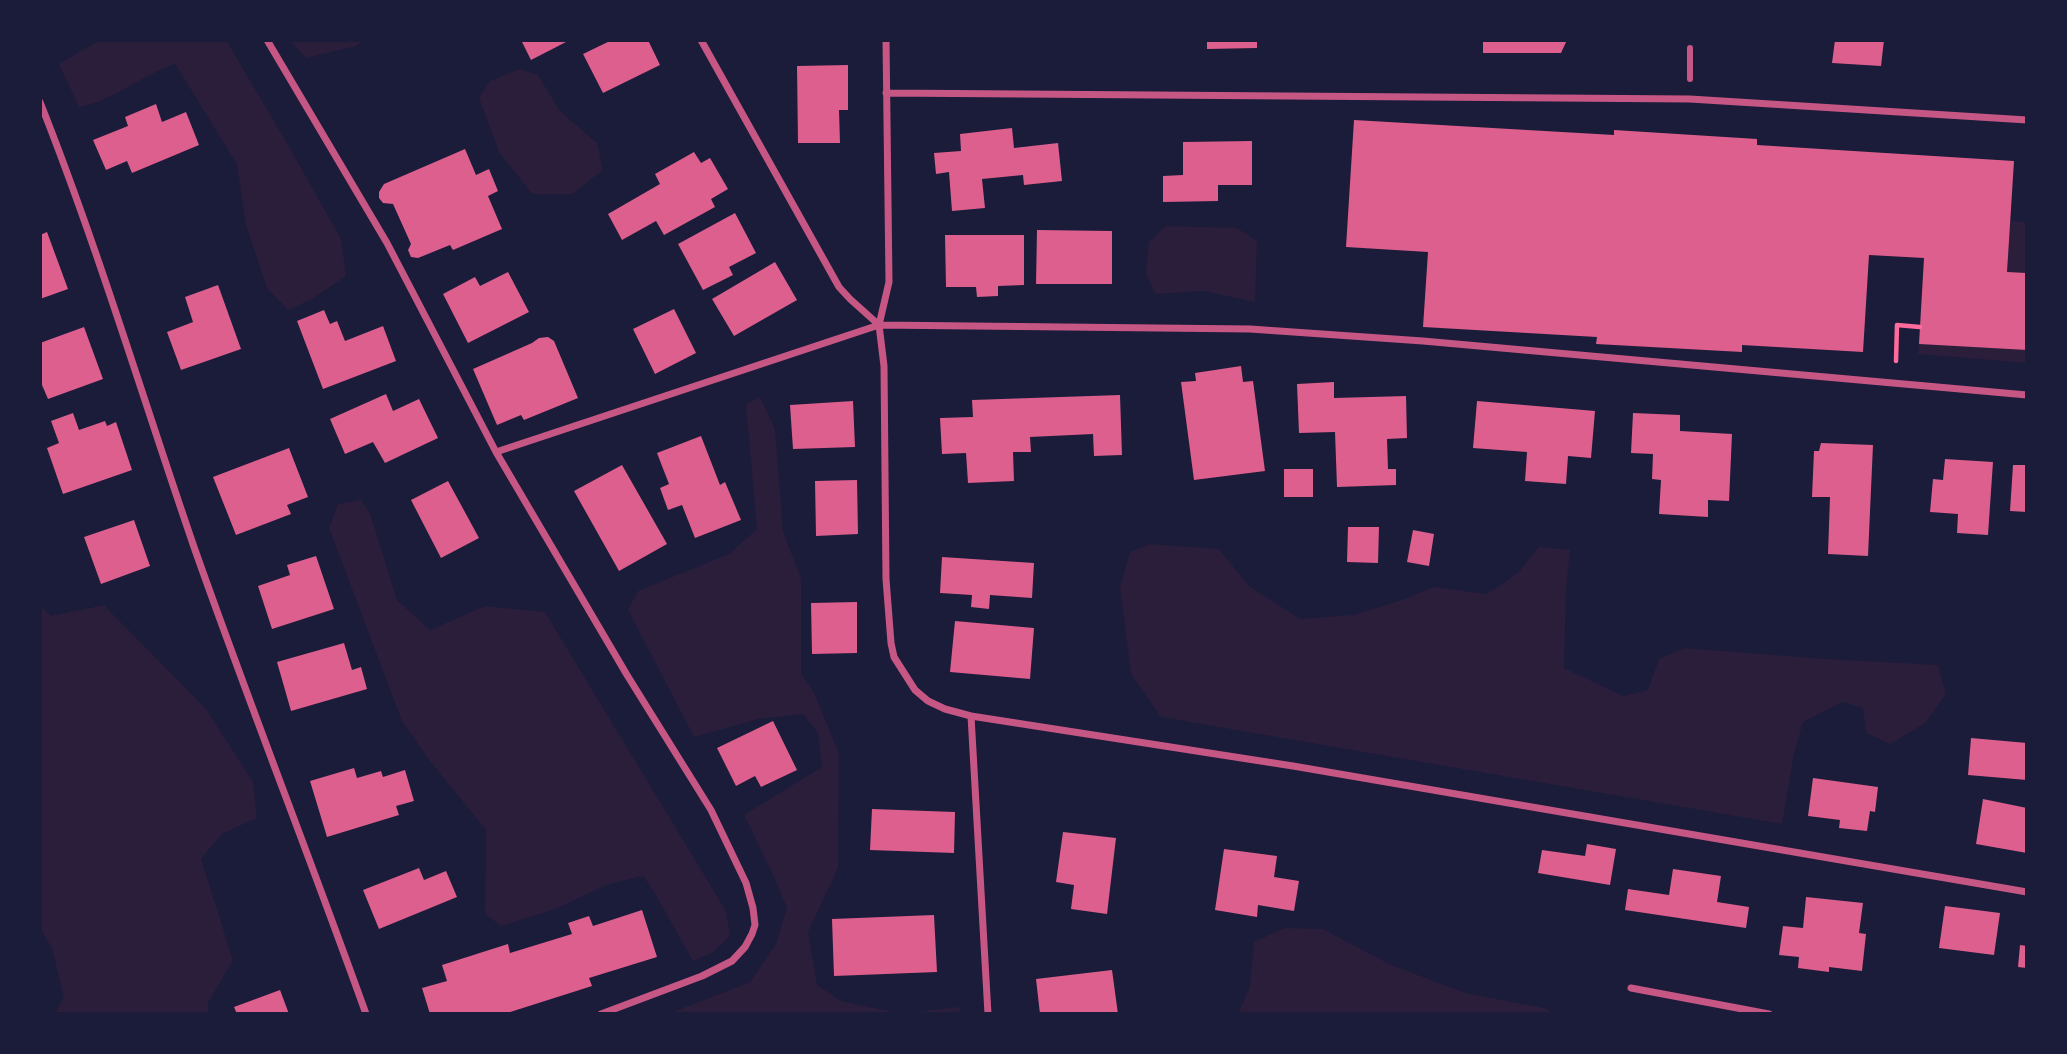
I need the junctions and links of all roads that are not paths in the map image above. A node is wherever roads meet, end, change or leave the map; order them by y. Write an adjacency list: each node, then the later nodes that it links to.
1 (267, 40): 11 (street)
2 (701, 40): 9 (street)
3 (886, 40): 6 (street)
4 (1690, 48): 5 (street)
5 (1690, 79)
6 (886, 93): 8 (street); 9 (street)
7 (40, 102): 15 (street)
8 (2027, 120)
9 (879, 325): 10 (street); 11 (street); 12 (street)
10 (2027, 395)
11 (496, 452): 16 (street)
12 (971, 716): 13 (street); 17 (street)
13 (2027, 892)
14 (1631, 988): 18 (street)
15 (366, 1014)
16 (601, 1014)
17 (988, 1014)
18 (1769, 1014)

